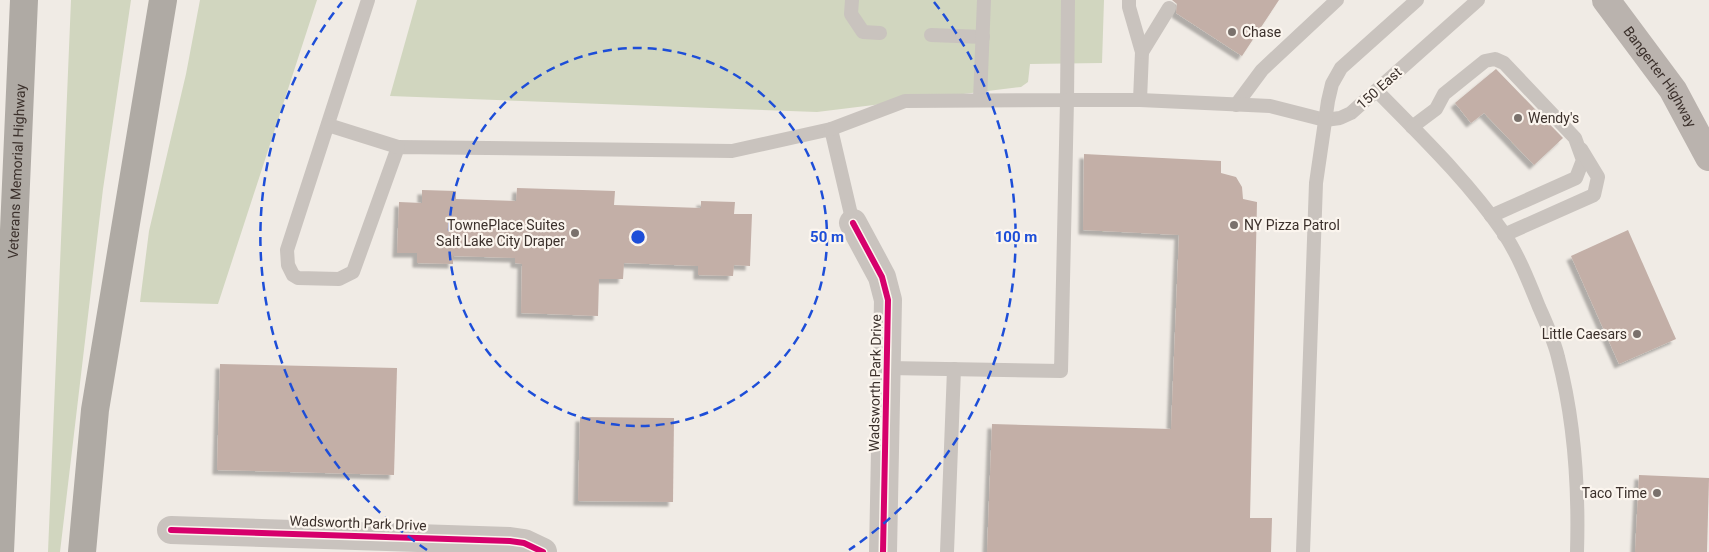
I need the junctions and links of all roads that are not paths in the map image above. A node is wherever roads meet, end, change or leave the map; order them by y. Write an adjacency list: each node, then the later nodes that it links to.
1 (24, 0): 36 (highway, Veterans Memorial Highway)
2 (166, 0): 13 (highway)
3 (368, 0): 24 (lane)
4 (852, 0): 14 (lane)
5 (984, 0): 16 (lane)
6 (1068, 0): 20 (lane)
7 (1129, 0): 17 (lane)
8 (1337, 0): 22 (lane)
9 (1417, 0): 23 (lane)
10 (1478, 0): 18 (lane, 150 East)
11 (1606, 0): 29 (main road, Bangerter Highway)
12 (1168, 8): 17 (lane)
13 (161, 13): 37 (highway)
14 (880, 33)
15 (931, 35): 16 (lane)
16 (983, 37): 19 (lane)
17 (1142, 52): 21 (lane)
18 (1377, 91): 23 (lane, 150 East); 25 (lane)
19 (980, 100): 20 (lane); 26 (lane)
20 (1067, 100): 21 (lane); 34 (lane)
21 (1140, 100): 22 (lane)
22 (1236, 105): 23 (lane)
23 (1325, 120): 41 (lane)
24 (328, 125): 28 (lane); 28 (lane)
25 (1412, 127): 27 (lane); 30 (lane)
26 (831, 129): 28 (lane); 31 (lane)
27 (1575, 138): 30 (lane); 32 (lane)
28 (398, 147)
29 (1709, 158)
30 (1491, 216): 32 (lane)
31 (853, 223): 33 (street, Wadsworth Park Drive)
32 (1504, 235): 42 (lane)
33 (888, 368): 34 (lane); 39 (street, Wadsworth Park Drive)
34 (954, 369): 40 (lane)
35 (170, 530): 38 (street, Wadsworth Park Drive)
36 (0, 552)
37 (82, 552)
38 (543, 552)
39 (884, 552)
40 (948, 552)
41 (1303, 552)
42 (1576, 552)

